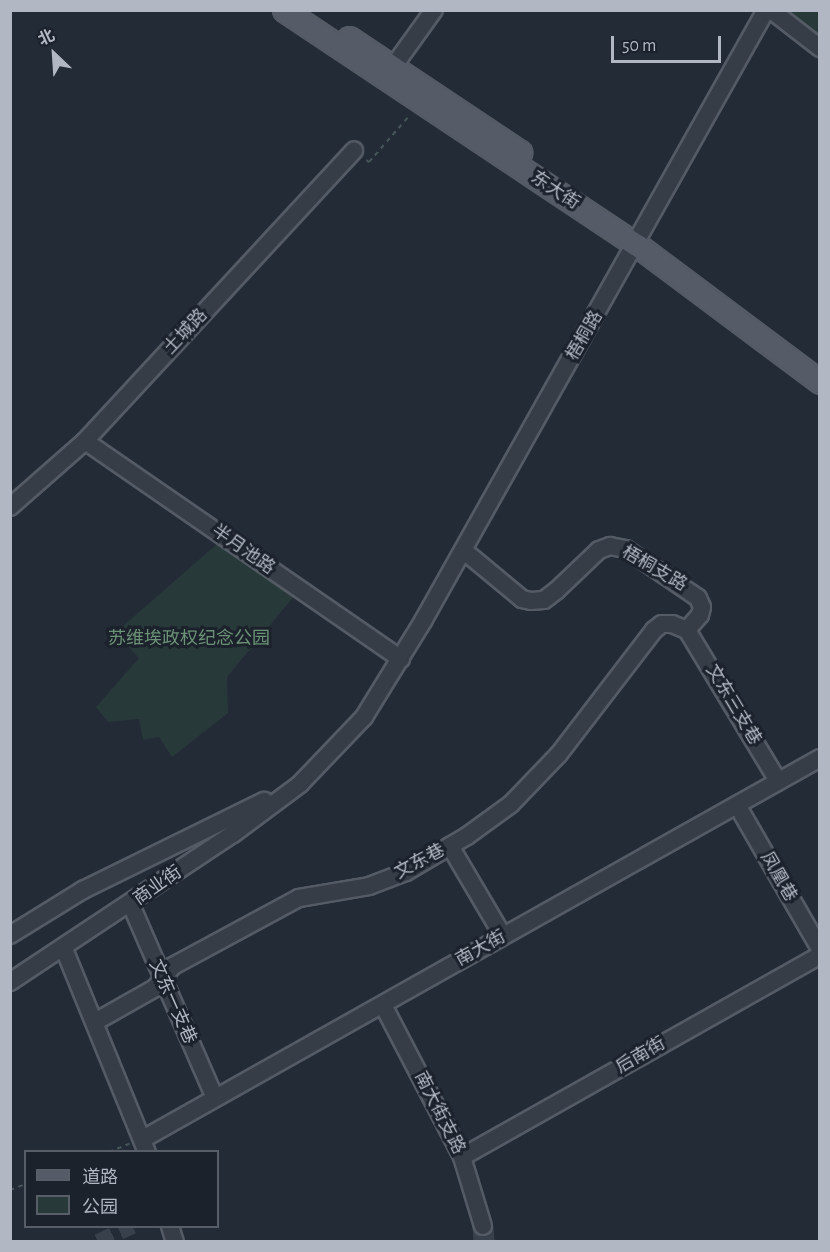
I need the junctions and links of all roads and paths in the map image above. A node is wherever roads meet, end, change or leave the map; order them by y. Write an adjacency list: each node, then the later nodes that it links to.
1 (284, 10): 7 (main road, 东大街)
2 (308, 10): 6 (main road, 东大街)
3 (434, 10): 6 (street)
4 (769, 10): 5 (street); 9 (street, 梧桐路)
5 (819, 48)
6 (393, 67): 9 (main road, 东大街)
7 (420, 104): 8 (path); 9 (main road, 东大街)
8 (354, 152): 12 (street, 土城路)
9 (640, 239): 10 (main road, 东大街); 11 (main road, 东大街); 14 (street, 梧桐路)
10 (819, 363)
11 (819, 382)
12 (85, 441): 13 (street, 土城路); 16 (street, 半月池路)
13 (10, 507)
14 (463, 550): 15 (street, 梧桐支路); 16 (street, 梧桐路)
15 (687, 630): 18 (street, 文东三支巷); 21 (street, 文东巷)
16 (401, 659): 19 (street, 商业街)
17 (819, 758): 18 (street, 南大街)
18 (778, 781): 20 (street, 南大街)
19 (300, 784): 22 (street, 商业街); 23 (street, 商业街)
20 (737, 805): 24 (street, 南大街); 26 (street, 凤凰巷)
21 (450, 846): 24 (street); 28 (street, 文东巷)
22 (131, 905): 25 (street, 商业街); 28 (street, 文东一支巷)
23 (10, 935)
24 (503, 936): 30 (street, 南大街)
25 (64, 949): 29 (street, 商业街); 31 (street)
26 (819, 949)
27 (819, 955): 34 (street, 后南街)
28 (163, 980): 31 (street, 文东巷); 32 (street, 文东一支巷)
29 (10, 982)
30 (383, 1005): 32 (street, 南大街); 34 (street, 南大街支路)
31 (94, 1022): 33 (street)
32 (215, 1098): 33 (street, 南大街)
33 (145, 1145)
34 (462, 1157): 35 (street, 南大街支路)
35 (483, 1226)

